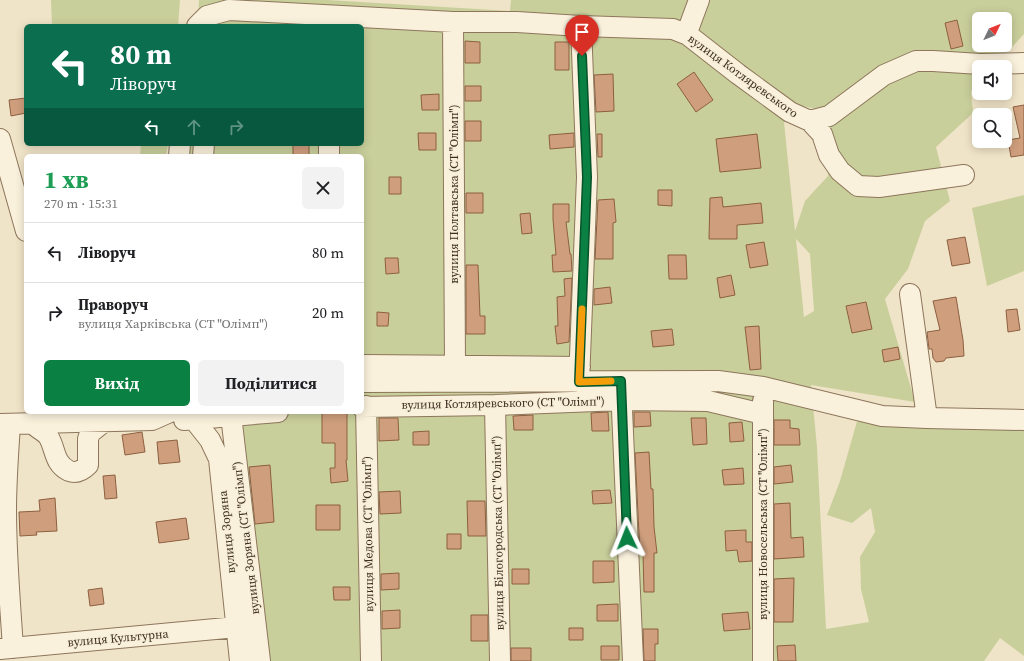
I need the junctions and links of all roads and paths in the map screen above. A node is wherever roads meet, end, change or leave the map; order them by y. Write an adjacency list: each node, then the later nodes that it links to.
1 (699, 0): 6 (street)
2 (331, 21): 3 (street, вулиця Котляревського); 4 (street, вулиця Котляревського)
3 (453, 22): 5 (street, вулиця Котляревського); 14 (street, вулиця Полтавська (СТ "Олімп"))
4 (199, 24)
5 (581, 26): 6 (street, вулиця Котляревського); 15 (street)
6 (688, 36): 8 (street, вулиця Котляревського)
7 (1024, 63): 8 (street, вулиця Котляревського)
8 (810, 121): 10 (street, вулиця Котляревського)
9 (0, 139): 11 (street)
10 (964, 175)
11 (24, 224)
12 (910, 294): 27 (street)
13 (364, 365): 14 (street)
14 (455, 365): 15 (street)
15 (580, 374): 16 (street); 17 (street)
16 (621, 381): 18 (street); 19 (street)
17 (364, 382)
18 (763, 387): 23 (street, вулиця Новосельська (СТ "Олімп")); 27 (street)
19 (622, 400): 20 (street, вулиця Котляревського (СТ "Олімп")); 23 (street, вулиця Котляревського (СТ "Олімп")); 39 (street)
20 (495, 405): 21 (street, вулиця Котляревського (СТ "Олімп")); 38 (street, вулиця Білогородська (СТ "Олімп"))
21 (364, 406): 37 (street, вулиця Медова (СТ "Олімп"))
22 (247, 414): 24 (street)
23 (763, 414): 40 (street, вулиця Новосельська (СТ "Олімп"))
24 (231, 415): 26 (street); 36 (street, вулиця Зоряна (СТ "Олімп"))
25 (153, 416): 26 (street); 29 (street)
26 (191, 416): 33 (street, вулиця Зоряна)
27 (927, 418): 28 (street)
28 (1024, 420)
29 (105, 422): 30 (street); 32 (street)
30 (58, 423): 31 (street); 32 (street); 32 (street)
31 (5, 425): 34 (street)
32 (88, 439)
33 (237, 627): 34 (street, вулиця Культурна); 35 (street, вулиця Зоряна)
34 (6, 648)
35 (240, 661)
36 (260, 661)
37 (371, 661)
38 (500, 661)
39 (633, 661)
40 (764, 661)

